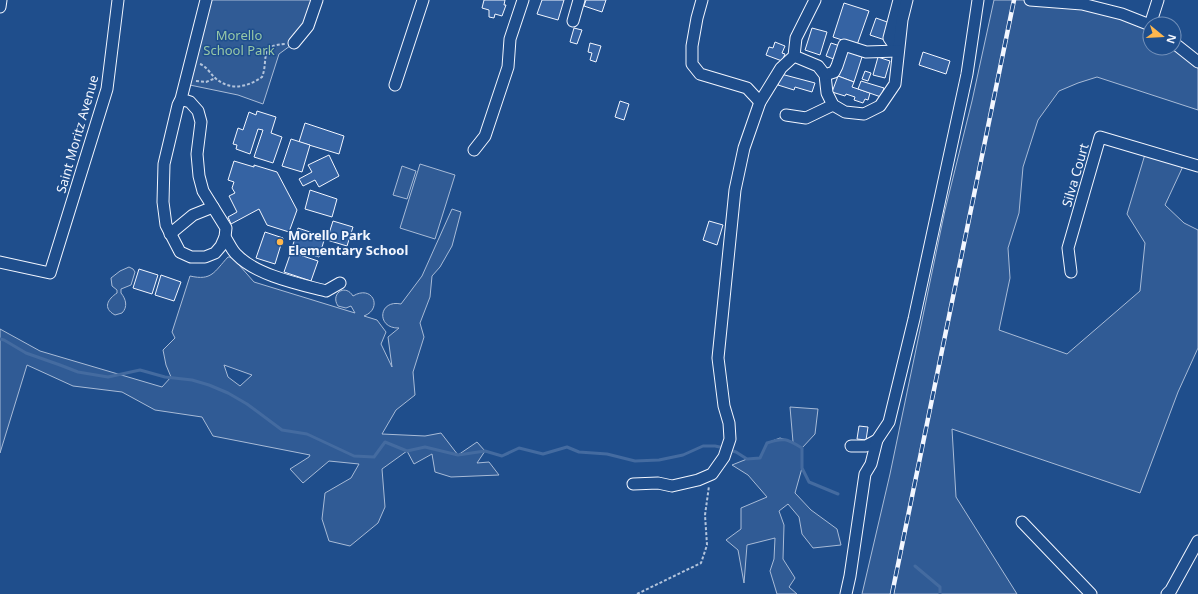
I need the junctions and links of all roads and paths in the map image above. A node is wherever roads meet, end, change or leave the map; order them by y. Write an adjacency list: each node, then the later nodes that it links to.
1 (1, 0): 15 (street)
2 (118, 0): 38 (street, Saint Moritz Avenue)
3 (206, 0): 23 (street)
4 (316, 0): 19 (street)
5 (423, 0): 28 (street)
6 (523, 0): 33 (street)
7 (579, 0): 17 (street)
8 (702, 0): 30 (street)
9 (815, 0): 22 (street)
10 (899, 0): 21 (street)
11 (907, 0): 21 (street)
12 (978, 0): 41 (street)
13 (1030, 0): 18 (street)
14 (1158, 0): 16 (street)
15 (0, 7)
16 (1153, 16)
17 (573, 22)
18 (1142, 22)
19 (294, 43): 27 (path)
20 (1182, 49): 24 (street)
21 (898, 51): 25 (street); 31 (street)
22 (794, 56): 25 (street); 30 (street)
23 (191, 61): 26 (street); 27 (path)
24 (1198, 62)
25 (825, 75): 31 (street)
26 (187, 78): 27 (path); 29 (street)
27 (216, 78)
28 (395, 85)
29 (182, 99): 35 (street); 36 (street)
30 (760, 102): 43 (street)
31 (833, 105): 32 (street)
32 (786, 115)
33 (474, 150)
34 (1198, 166): 39 (street, Silva Court)
35 (213, 207): 36 (street); 37 (street)
36 (170, 234): 37 (street)
37 (225, 237): 40 (street)
38 (0, 262)
39 (1071, 272)
40 (340, 283)
41 (877, 440): 42 (street); 48 (street)
42 (851, 446)
43 (710, 475): 44 (street); 47 (path)
44 (633, 484)
45 (1022, 522): 49 (street)
46 (1198, 541): 50 (street)
47 (637, 594)
48 (846, 594)
49 (1091, 594)
50 (1167, 594)

